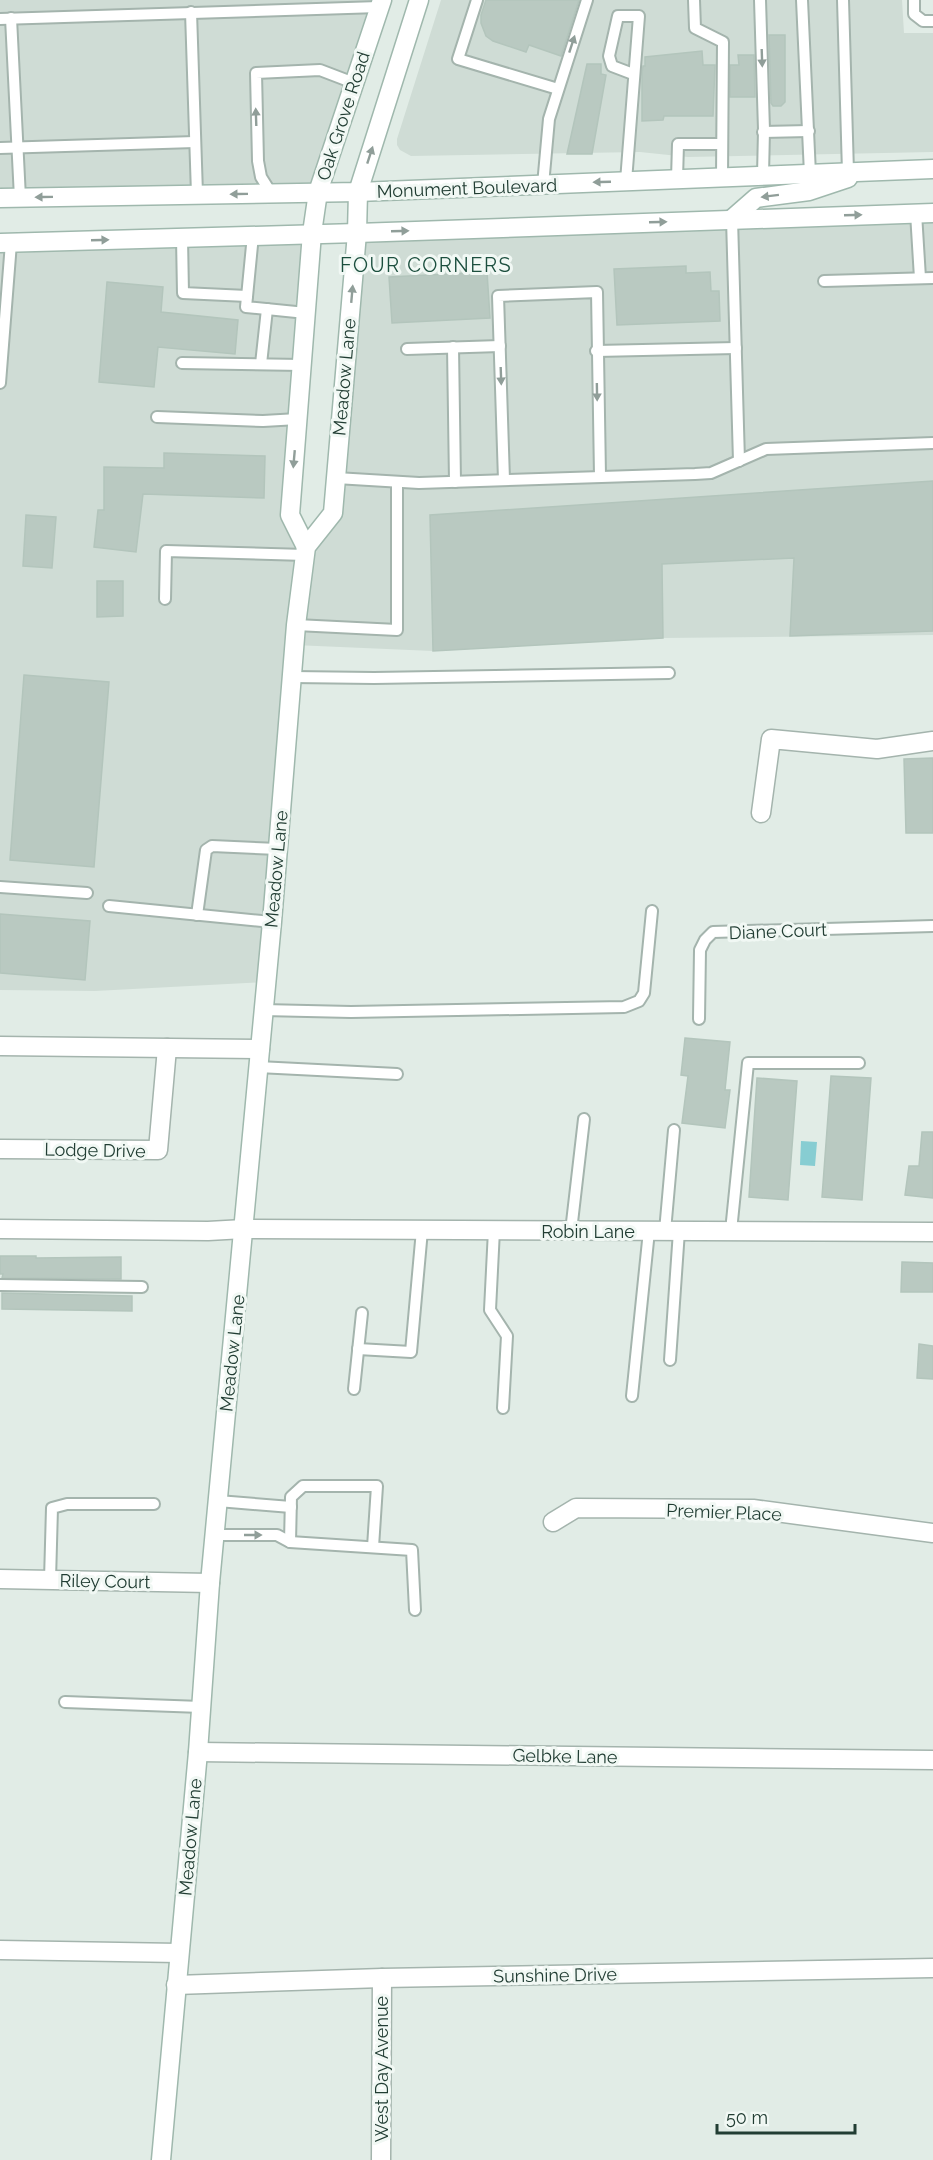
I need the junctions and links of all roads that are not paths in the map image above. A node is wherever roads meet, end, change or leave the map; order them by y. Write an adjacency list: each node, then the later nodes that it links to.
1 (419, 0): 33 (street, Oak Grove Road, one-way to 1)
2 (477, 0): 16 (lane)
3 (587, 0): 16 (lane, one-way to 3)
4 (694, 0): 20 (lane)
5 (760, 0): 18 (lane, one-way to 18)
6 (802, 0): 17 (lane)
7 (843, 0): 25 (lane)
8 (914, 0): 13 (lane)
9 (381, 3): 10 (lane); 15 (street, Oak Grove Road)
10 (244, 6): 11 (lane)
11 (191, 12): 12 (lane); 19 (lane)
12 (6, 19): 22 (lane)
13 (933, 21)
14 (633, 74): 14 (lane); 30 (lane)
15 (354, 83): 32 (street, Oak Grove Road); 34 (lane, one-way to 15)
16 (558, 89): 31 (lane)
17 (808, 131): 18 (lane); 26 (lane)
18 (764, 132): 27 (lane)
19 (195, 142): 22 (lane); 35 (lane)
20 (722, 144): 28 (lane); 29 (lane)
21 (0, 148): 22 (lane)
22 (17, 148): 37 (lane)
23 (933, 169): 24 (street, Monument Boulevard)
24 (867, 171): 25 (street, Monument Boulevard); 40 (street, one-way to 40)
25 (848, 172): 26 (street, Monument Boulevard)
26 (810, 174): 27 (street, Monument Boulevard)
27 (763, 175): 28 (street, Monument Boulevard)
28 (722, 177): 29 (street, Monument Boulevard)
29 (677, 179): 30 (street, Monument Boulevard)
30 (626, 181): 31 (street, Monument Boulevard, one-way to 31)
31 (543, 184): 33 (street, Monument Boulevard)
32 (318, 192): 33 (street, Monument Boulevard); 34 (street, Monument Boulevard); 41 (street, Oak Grove Road)
33 (358, 192): 42 (street, Oak Grove Road)
34 (271, 193): 35 (street, Monument Boulevard, one-way to 35)
35 (197, 194): 37 (street, Monument Boulevard, one-way to 37)
36 (0, 198): 37 (street, Monument Boulevard)
37 (20, 198)
38 (933, 202): 39 (street)
39 (925, 213): 40 (street, one-way to 39); 46 (lane)
40 (732, 219): 42 (street, one-way to 40); 54 (lane)
41 (312, 233): 42 (street); 43 (street); 51 (street)
42 (357, 233): 66 (street, Meadow Lane, one-way to 42)
43 (253, 235): 44 (street); 49 (lane)
44 (182, 238): 45 (street, one-way to 44); 49 (lane)
45 (5, 243): 60 (lane)
46 (920, 278): 47 (lane); 48 (lane)
47 (933, 278)
48 (824, 281)
49 (247, 296): 50 (lane)
50 (267, 309): 51 (lane); 58 (lane)
51 (306, 313): 59 (street)
52 (500, 346): 53 (lane); 56 (lane); 67 (lane, one-way to 67)
53 (453, 348): 55 (lane); 68 (lane)
54 (736, 348): 56 (lane); 64 (lane)
55 (407, 349)
56 (596, 351): 65 (lane, one-way to 65)
57 (182, 363): 58 (lane)
58 (261, 364): 59 (lane)
59 (302, 365): 62 (street)
60 (0, 383)
61 (157, 417): 62 (lane)
62 (298, 419): 70 (street, one-way to 70)
63 (933, 443): 64 (lane)
64 (739, 461): 65 (lane)
65 (600, 476): 67 (lane)
66 (336, 478): 69 (lane); 70 (street, Meadow Lane)
67 (504, 480): 68 (lane)
68 (455, 482): 69 (lane)
69 (397, 483): 72 (lane)
70 (305, 551): 71 (lane); 72 (street, Meadow Lane)
71 (165, 599)
72 (296, 625): 74 (street, Meadow Lane)
73 (669, 673): 74 (lane)
74 (292, 677): 77 (street, Meadow Lane)
75 (933, 741): 76 (street)
76 (761, 813)
77 (279, 849): 82 (lane); 83 (street, Meadow Lane)
78 (0, 887): 79 (lane)
79 (87, 893)
80 (109, 906): 82 (lane)
81 (652, 911): 85 (lane)
82 (197, 915): 83 (lane)
83 (272, 922): 85 (street, Meadow Lane)
84 (933, 926): 86 (lane, Diane Court)
85 (263, 1010): 89 (street, Meadow Lane)
86 (699, 1019)
87 (0, 1046): 88 (street)
88 (167, 1048): 89 (street); 94 (street, Lodge Drive)
89 (259, 1058): 91 (lane); 96 (street, Meadow Lane)
90 (859, 1063): 101 (lane)
91 (397, 1074)
92 (584, 1119): 99 (lane)
93 (674, 1130): 100 (lane)
94 (0, 1149)
95 (0, 1229): 96 (street, Robin Lane)
96 (244, 1229): 97 (street, Robin Lane); 111 (street, Meadow Lane)
97 (422, 1230): 98 (street, Robin Lane); 106 (lane)
98 (494, 1230): 99 (street, Robin Lane); 110 (lane)
99 (571, 1231): 100 (street, Robin Lane)
100 (664, 1231): 101 (street, Robin Lane); 107 (lane); 109 (lane)
101 (731, 1232): 102 (street, Robin Lane)
102 (933, 1232)
103 (0, 1285): 104 (lane)
104 (142, 1287)
105 (362, 1313): 106 (lane)
106 (358, 1349): 108 (lane)
107 (670, 1360)
108 (354, 1389)
109 (632, 1396)
110 (502, 1408)
111 (218, 1501): 113 (lane); 116 (street, Meadow Lane)
112 (154, 1504): 120 (lane)
113 (291, 1506): 117 (lane); 118 (lane)
114 (553, 1522): 115 (street, Premier Place)
115 (933, 1533)
116 (215, 1535): 117 (lane, one-way to 117); 121 (street, Meadow Lane)
117 (290, 1542): 118 (lane)
118 (373, 1547): 122 (lane)
119 (0, 1579): 120 (street, Riley Court)
120 (50, 1580): 121 (street, Riley Court)
121 (210, 1583): 124 (street, Meadow Lane)
122 (415, 1610)
123 (65, 1702): 124 (lane)
124 (201, 1707): 125 (street, Meadow Lane)
125 (198, 1752): 126 (street, Gelbke Lane); 128 (street, Meadow Lane)
126 (933, 1760)
127 (0, 1950): 128 (street)
128 (179, 1953): 131 (street, Meadow Lane)
129 (933, 1968): 130 (street, Sunshine Drive)
130 (382, 1978): 131 (street, Sunshine Drive); 133 (street, West Day Avenue)
131 (176, 1986): 132 (street, Meadow Lane)
132 (161, 2160)
133 (381, 2160)

